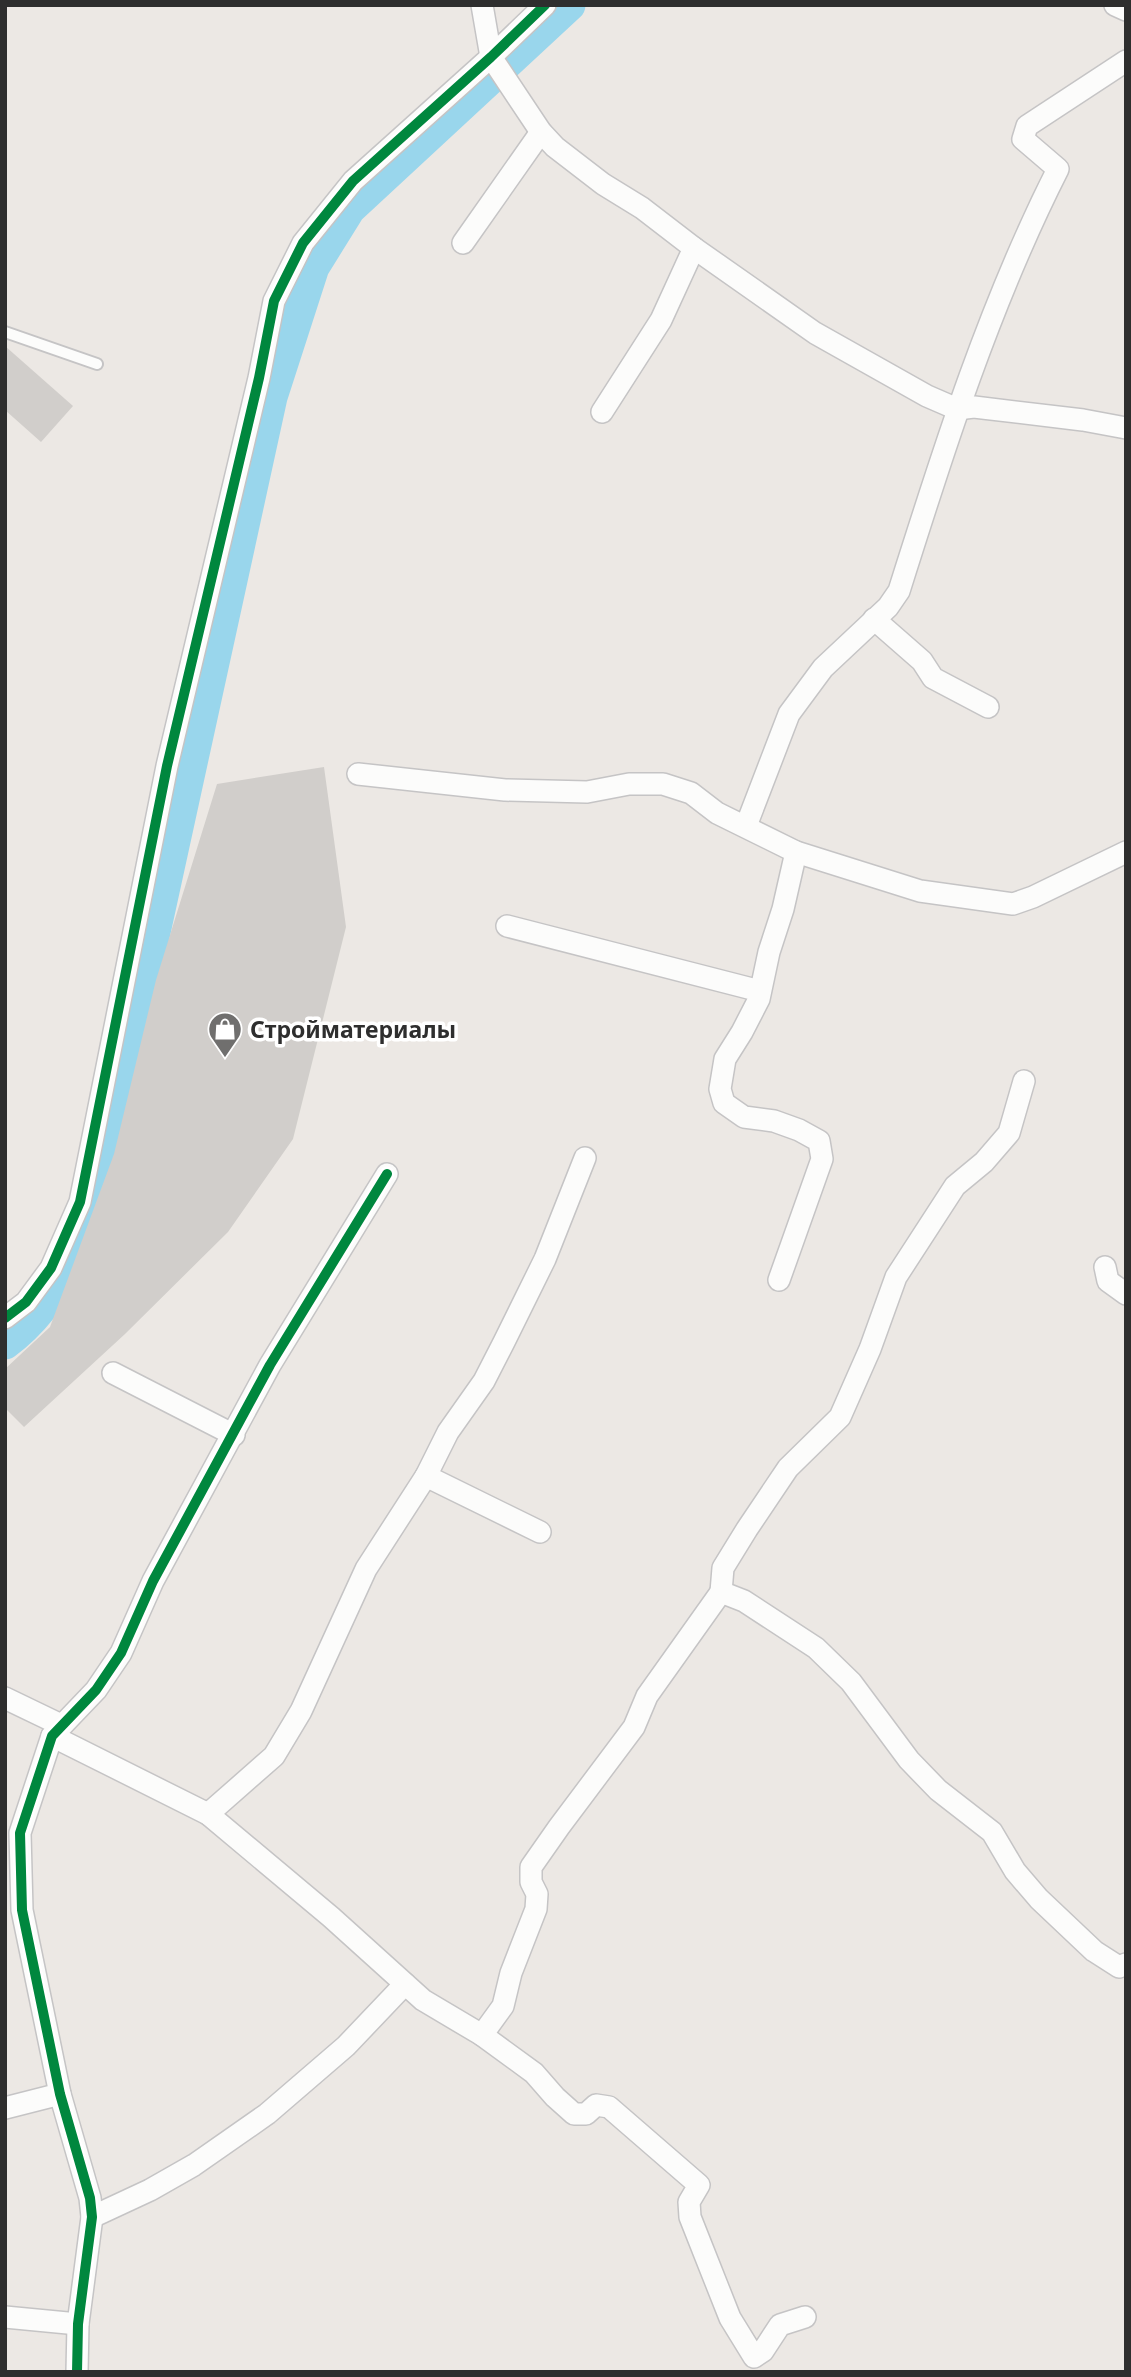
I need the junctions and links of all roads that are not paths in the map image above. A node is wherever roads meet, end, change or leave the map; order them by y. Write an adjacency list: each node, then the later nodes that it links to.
1 (482, 5): 5 (street)
2 (545, 5): 5 (street)
3 (1115, 5): 4 (street)
4 (1126, 10)
5 (491, 57): 7 (street); 29 (street)
6 (1126, 61): 12 (street)
7 (541, 132): 8 (street); 9 (street)
8 (463, 243)
9 (694, 248): 12 (street); 13 (street)
10 (5, 332): 11 (lane)
11 (97, 364)
12 (957, 409): 14 (street); 15 (street)
13 (602, 412)
14 (1126, 428)
15 (874, 619): 16 (street); 18 (street)
16 (988, 707)
17 (358, 774): 18 (street)
18 (746, 826): 19 (street)
19 (796, 852): 20 (street); 22 (street)
20 (1126, 852)
21 (506, 926): 22 (street)
22 (760, 991): 27 (street)
23 (1024, 1081): 34 (street)
24 (585, 1158): 32 (street)
25 (387, 1174): 31 (street)
26 (1105, 1267): 28 (street)
27 (779, 1280)
28 (1126, 1294)
29 (5, 1318)
30 (113, 1373): 31 (street)
31 (234, 1435): 36 (street)
32 (426, 1476): 33 (street); 37 (street)
33 (540, 1532)
34 (721, 1592): 39 (street); 41 (street)
35 (5, 1698): 36 (street)
36 (57, 1730): 37 (street); 38 (street)
37 (208, 1814): 40 (street)
38 (13, 1832): 42 (street)
39 (1126, 1964)
40 (405, 1984): 41 (street); 44 (street)
41 (482, 2035): 46 (street)
42 (60, 2094): 43 (street); 44 (street)
43 (5, 2108)
44 (92, 2217): 47 (street)
45 (5, 2317): 47 (street)
46 (805, 2317)
47 (78, 2324): 48 (street)
48 (77, 2372)

